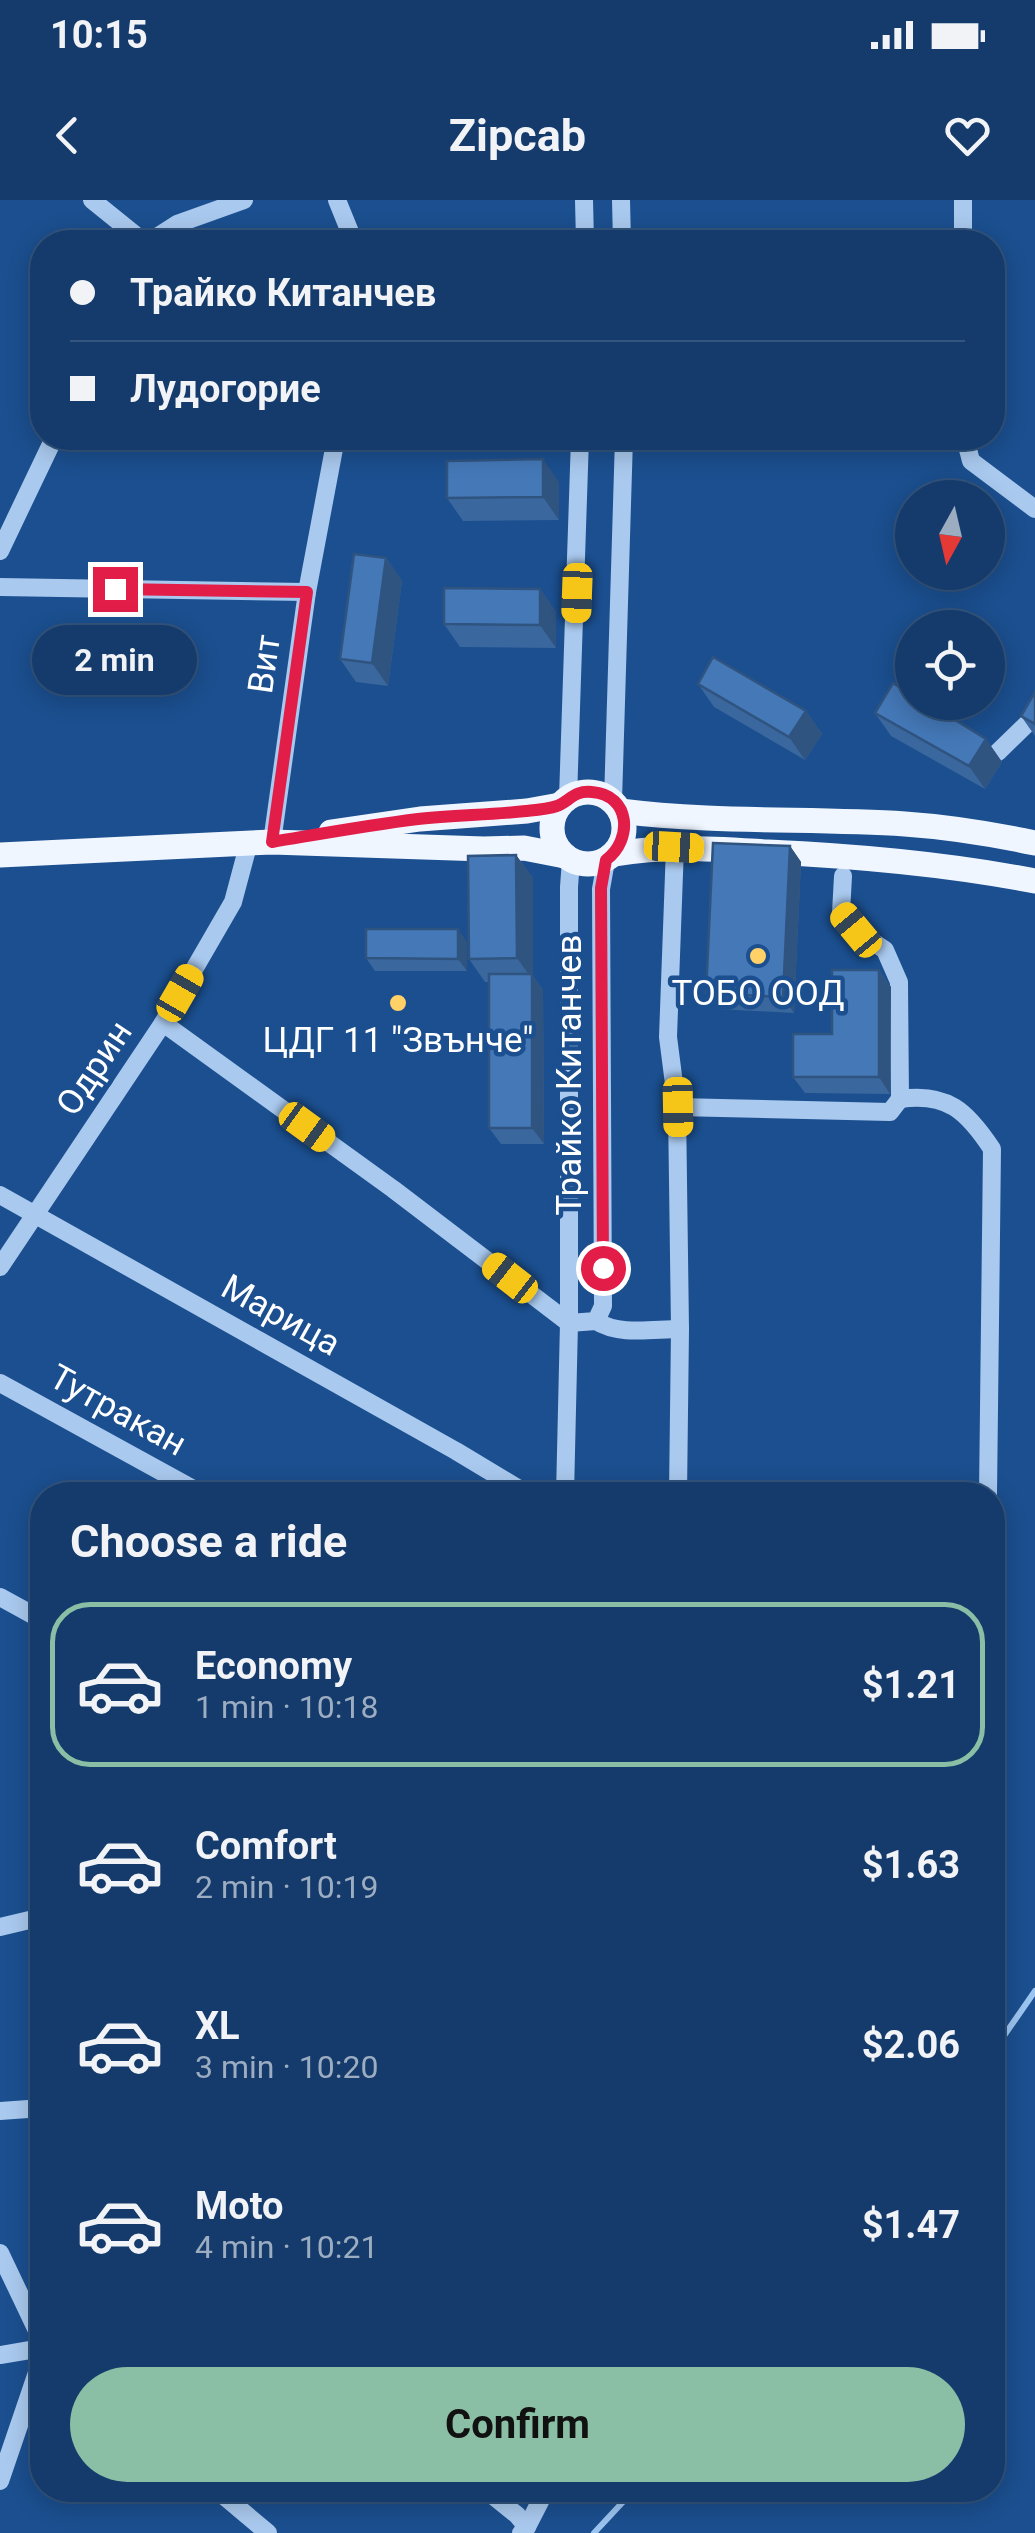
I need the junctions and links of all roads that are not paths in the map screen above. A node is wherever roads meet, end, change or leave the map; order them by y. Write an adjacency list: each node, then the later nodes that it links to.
1 (92, 200): 7 (street)
2 (244, 200): 8 (street)
3 (336, 200): 9 (street)
4 (584, 200): 10 (street)
5 (621, 200): 11 (street)
6 (963, 200): 12 (street)
7 (131, 230)
8 (167, 230)
9 (349, 230)
10 (585, 230)
11 (622, 230)
12 (962, 230)
13 (48, 450): 19 (street)
14 (334, 450): 21 (street, Вит)
15 (579, 450): 24 (street)
16 (624, 450): 25 (street)
17 (968, 450): 18 (street)
18 (1035, 508)
19 (0, 551)
20 (0, 588): 21 (street)
21 (307, 592): 26 (street, Вит)
22 (1035, 716): 23 (street)
23 (998, 752)
24 (564, 802): 25 (main road); 26 (main road); 31 (main road)
25 (617, 806): 27 (main road); 30 (main road)
26 (261, 842): 29 (main road); 31 (main road); 34 (street, Одрин)
27 (1035, 843)
28 (674, 847): 30 (main road); 33 (main road); 36 (street)
29 (0, 855)
30 (610, 857): 31 (main road); 40 (street, Трайко Китанчев)
31 (568, 858): 41 (street, Трайко Китанчев)
32 (843, 876): 35 (street)
33 (1035, 881)
34 (163, 1024): 38 (street, Одрин); 41 (street)
35 (900, 1099): 36 (street); 48 (street)
36 (678, 1107): 42 (street)
37 (0, 1195): 38 (street, Марица)
38 (34, 1214): 39 (street, Одрин); 45 (street, Марица)
39 (0, 1267)
40 (596, 1321): 41 (street); 42 (street)
41 (569, 1323): 46 (street, Трайко Китанчев)
42 (680, 1328): 47 (street)
43 (0, 1382): 44 (street, Тутракан)
44 (181, 1482)
45 (507, 1482)
46 (565, 1482)
47 (678, 1482)
48 (988, 1482)
49 (0, 1597): 50 (street)
50 (30, 1613)
51 (30, 1920): 52 (street)
52 (0, 1927)
53 (30, 2109): 54 (street)
54 (0, 2111)
55 (0, 2252): 56 (street)
56 (30, 2318)
57 (30, 2347): 58 (street)
58 (0, 2355)
59 (30, 2393): 60 (street)
60 (0, 2481)
61 (231, 2502): 65 (street)
62 (501, 2502): 64 (street)
63 (539, 2502): 64 (street)
64 (524, 2530)
65 (268, 2533)

